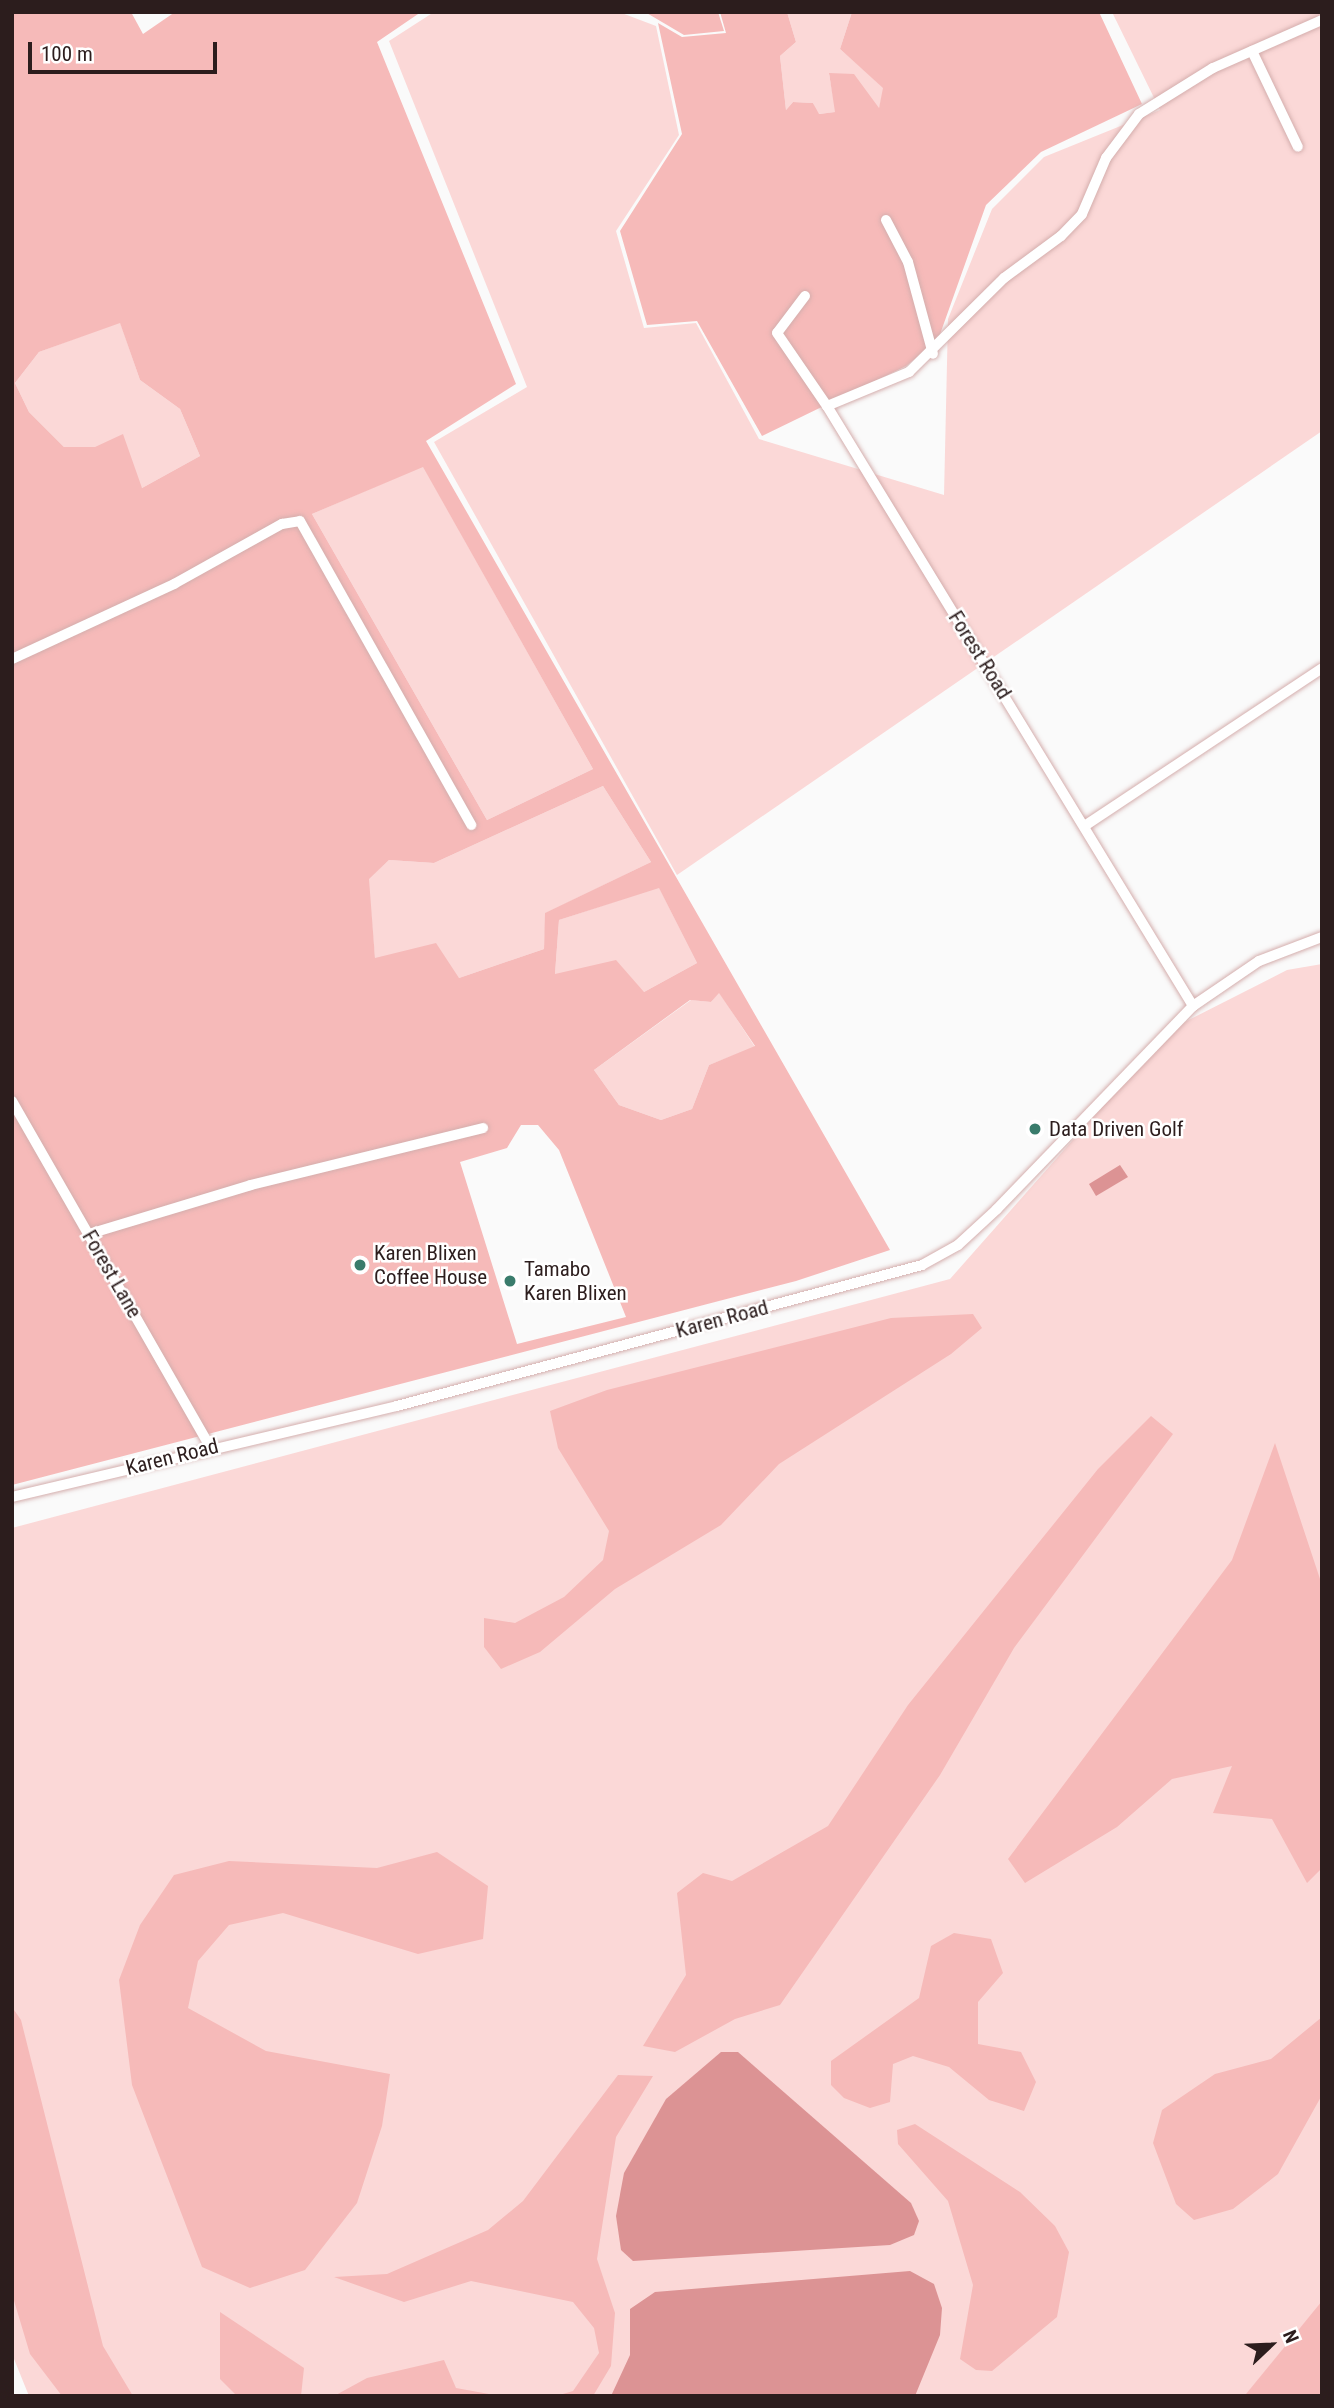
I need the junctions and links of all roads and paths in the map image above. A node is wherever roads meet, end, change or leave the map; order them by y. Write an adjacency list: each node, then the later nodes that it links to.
1 (1322, 20): 2 (street)
2 (1252, 51): 3 (street); 6 (street)
3 (1298, 147)
4 (886, 220): 6 (street)
5 (805, 296): 7 (street, Forest Road)
6 (933, 354): 7 (street)
7 (827, 407): 11 (street, Forest Road)
8 (12, 659): 10 (street)
9 (1322, 668): 11 (street)
10 (471, 825)
11 (1086, 825): 13 (street, Forest Road)
12 (1322, 937): 13 (street, Karen Road)
13 (1193, 1006): 17 (street, Karen Road)
14 (12, 1101): 16 (street, Forest Lane)
15 (483, 1128): 16 (street)
16 (89, 1234): 17 (street, Forest Lane)
17 (211, 1448): 18 (street, Karen Road)
18 (12, 1497)

